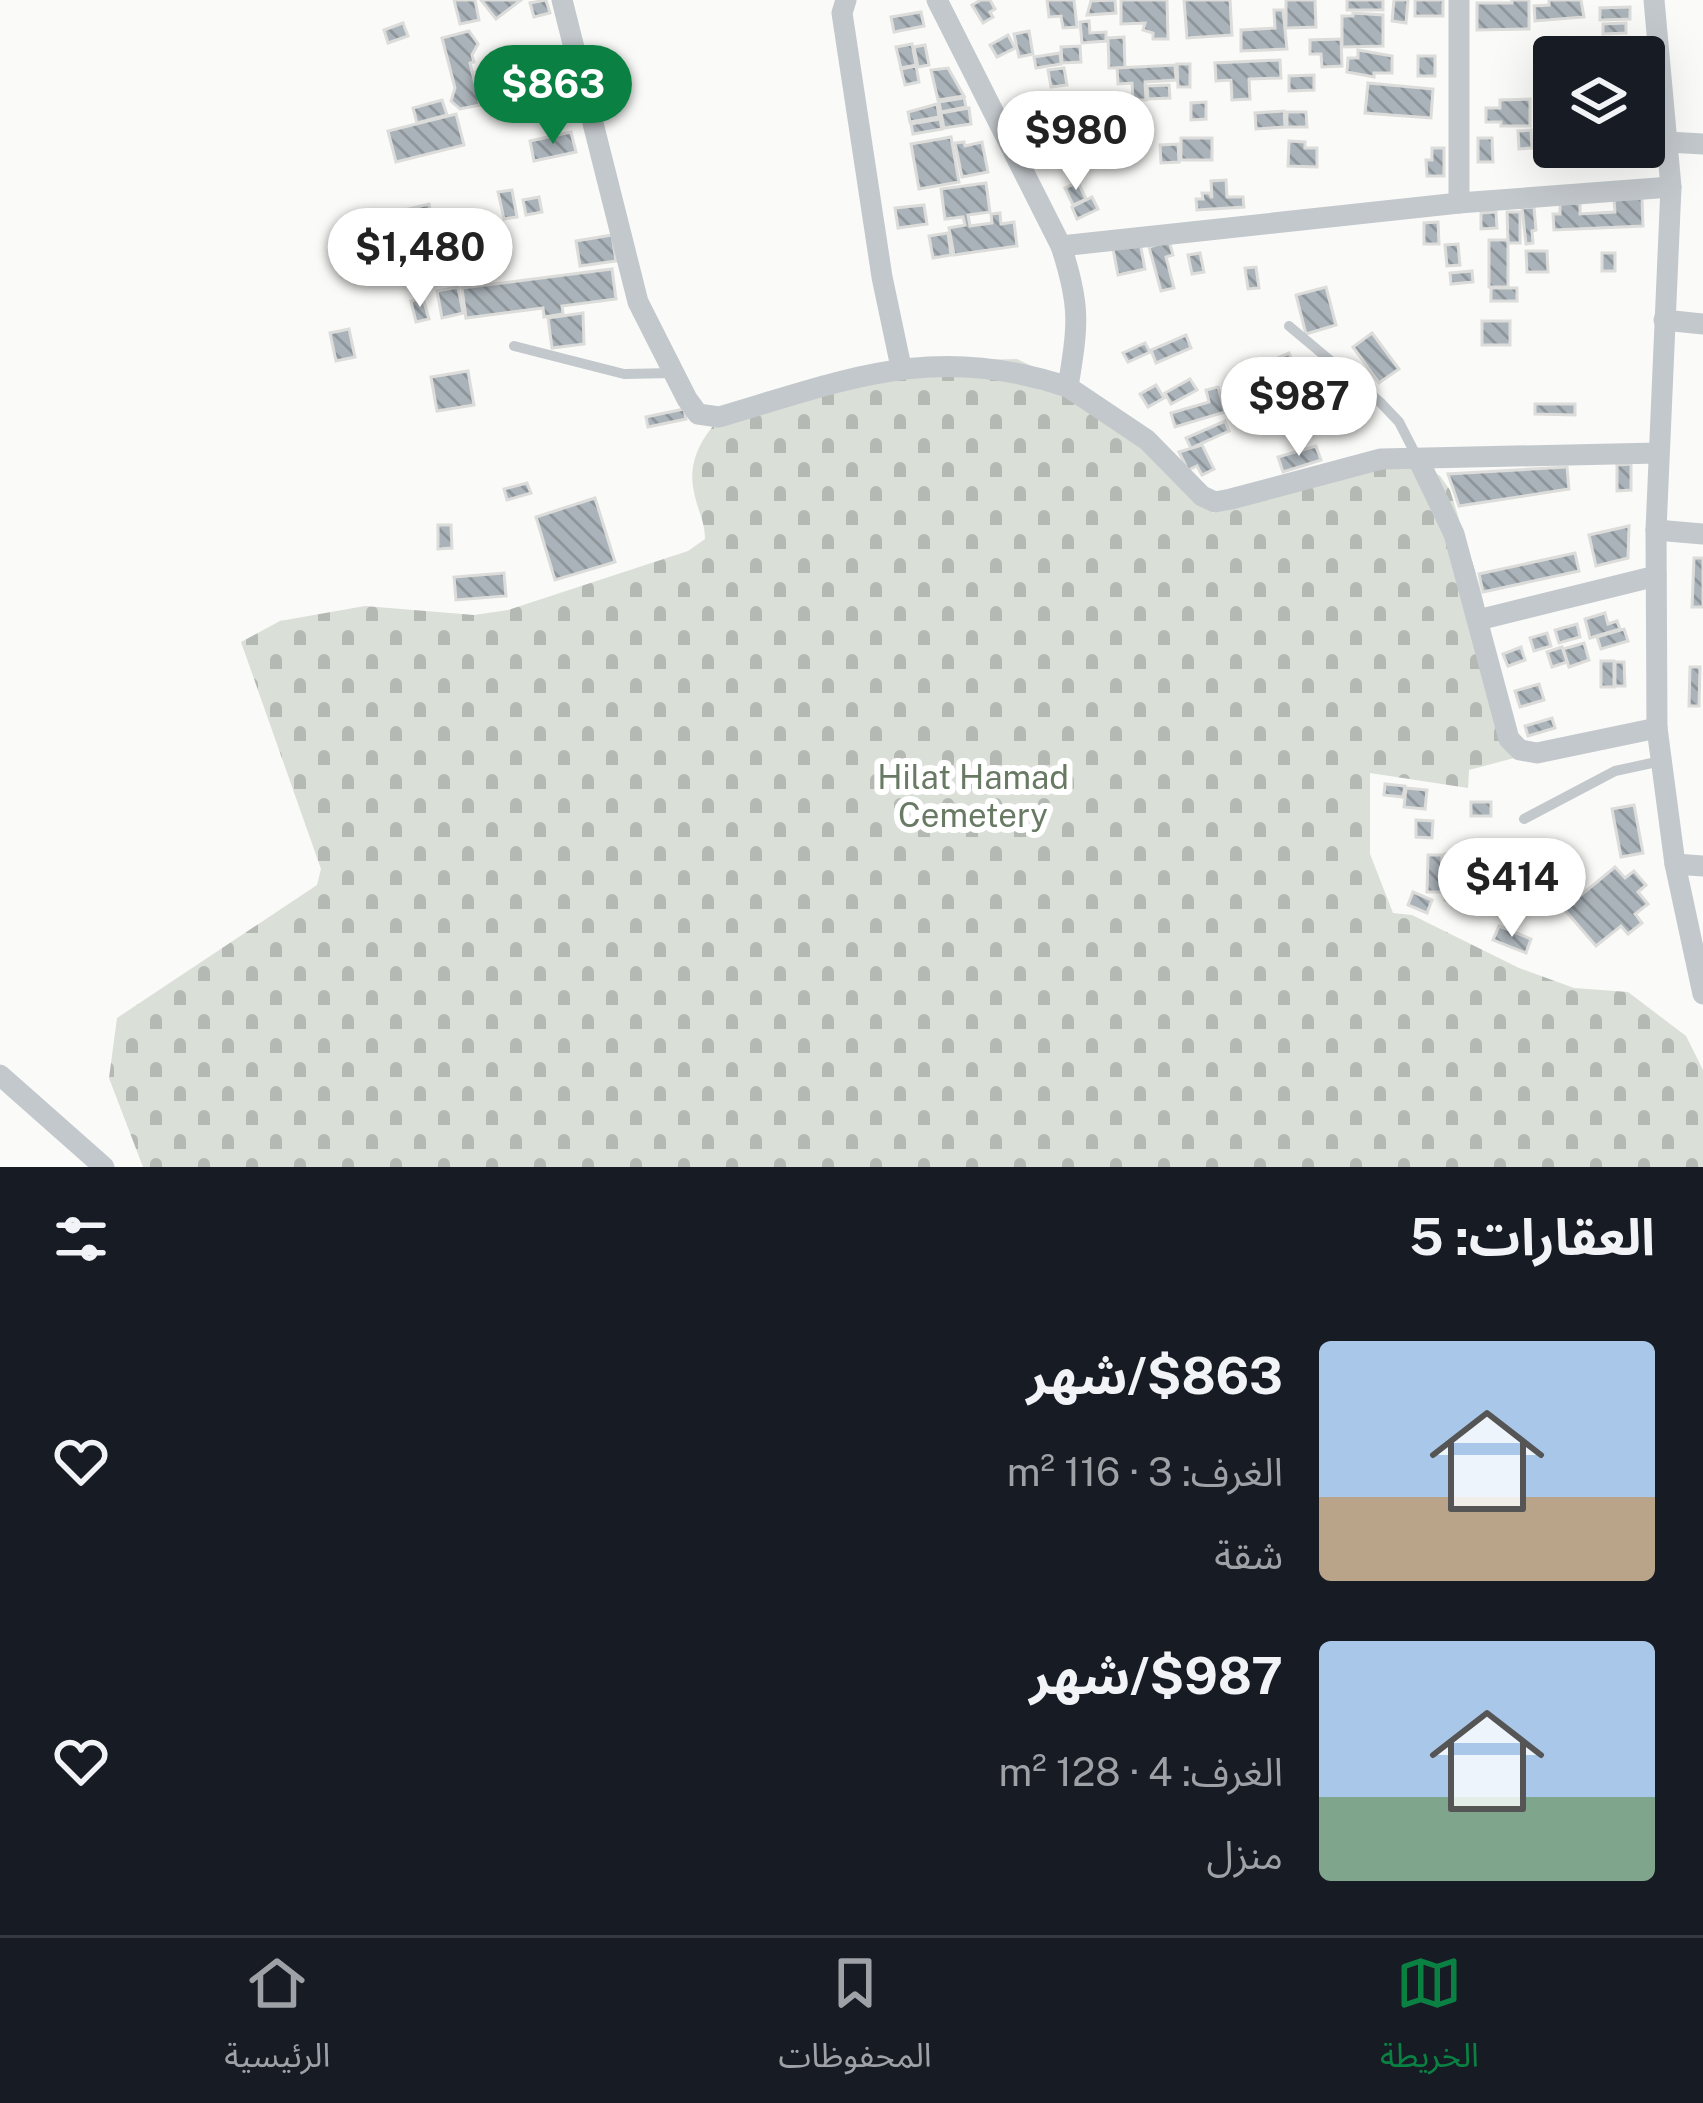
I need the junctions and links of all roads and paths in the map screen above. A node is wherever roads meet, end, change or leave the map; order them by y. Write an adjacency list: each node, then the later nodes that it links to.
1 (562, 0): 16 (street)
2 (846, 0): 15 (street)
3 (937, 0): 10 (street)
4 (1459, 0): 9 (street)
5 (1654, 0): 6 (street)
6 (1668, 142): 7 (street); 8 (street)
7 (1703, 144)
8 (1671, 187): 9 (street); 11 (street)
9 (1459, 202): 10 (street)
10 (1060, 246): 17 (street)
11 (1664, 320): 12 (street); 18 (street)
12 (1703, 324)
13 (1289, 326): 19 (lane)
14 (514, 346): 16 (lane)
15 (901, 367): 16 (street); 17 (street)
16 (674, 374)
17 (1068, 387): 19 (street)
18 (1658, 453): 19 (street); 20 (street)
19 (1418, 459): 23 (street)
20 (1656, 530): 21 (street); 22 (street)
21 (1703, 534)
22 (1656, 576): 23 (street); 24 (street)
23 (1478, 620): 24 (street)
24 (1657, 728): 25 (street)
25 (1661, 761): 26 (lane); 27 (street)
26 (1524, 819)
27 (1675, 864): 28 (street); 29 (street)
28 (1703, 866)
29 (1703, 994)
30 (0, 1075): 31 (street)
31 (104, 1167)

